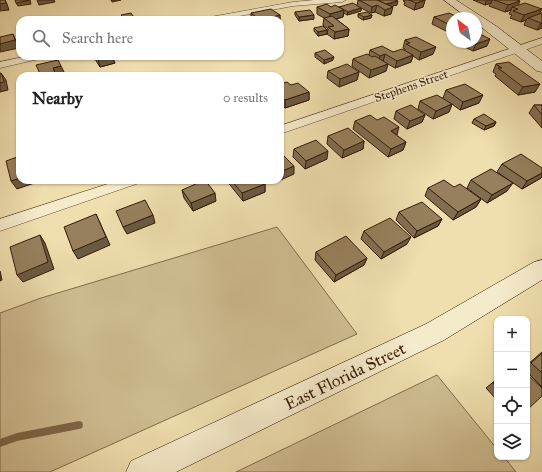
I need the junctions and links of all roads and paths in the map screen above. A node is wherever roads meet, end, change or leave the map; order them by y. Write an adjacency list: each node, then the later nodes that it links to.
1 (342, 0): 3 (street)
2 (449, 0): 5 (main road)
3 (227, 16)
4 (542, 41): 5 (street, Stephens Street)
5 (519, 49): 8 (main road); 9 (street, Stephens Street)
6 (22, 60): 7 (street)
7 (0, 65)
8 (542, 68)
9 (284, 129)
10 (122, 184): 11 (street)
11 (0, 225)
12 (542, 269): 13 (main road, East Florida Street)
13 (142, 472)

